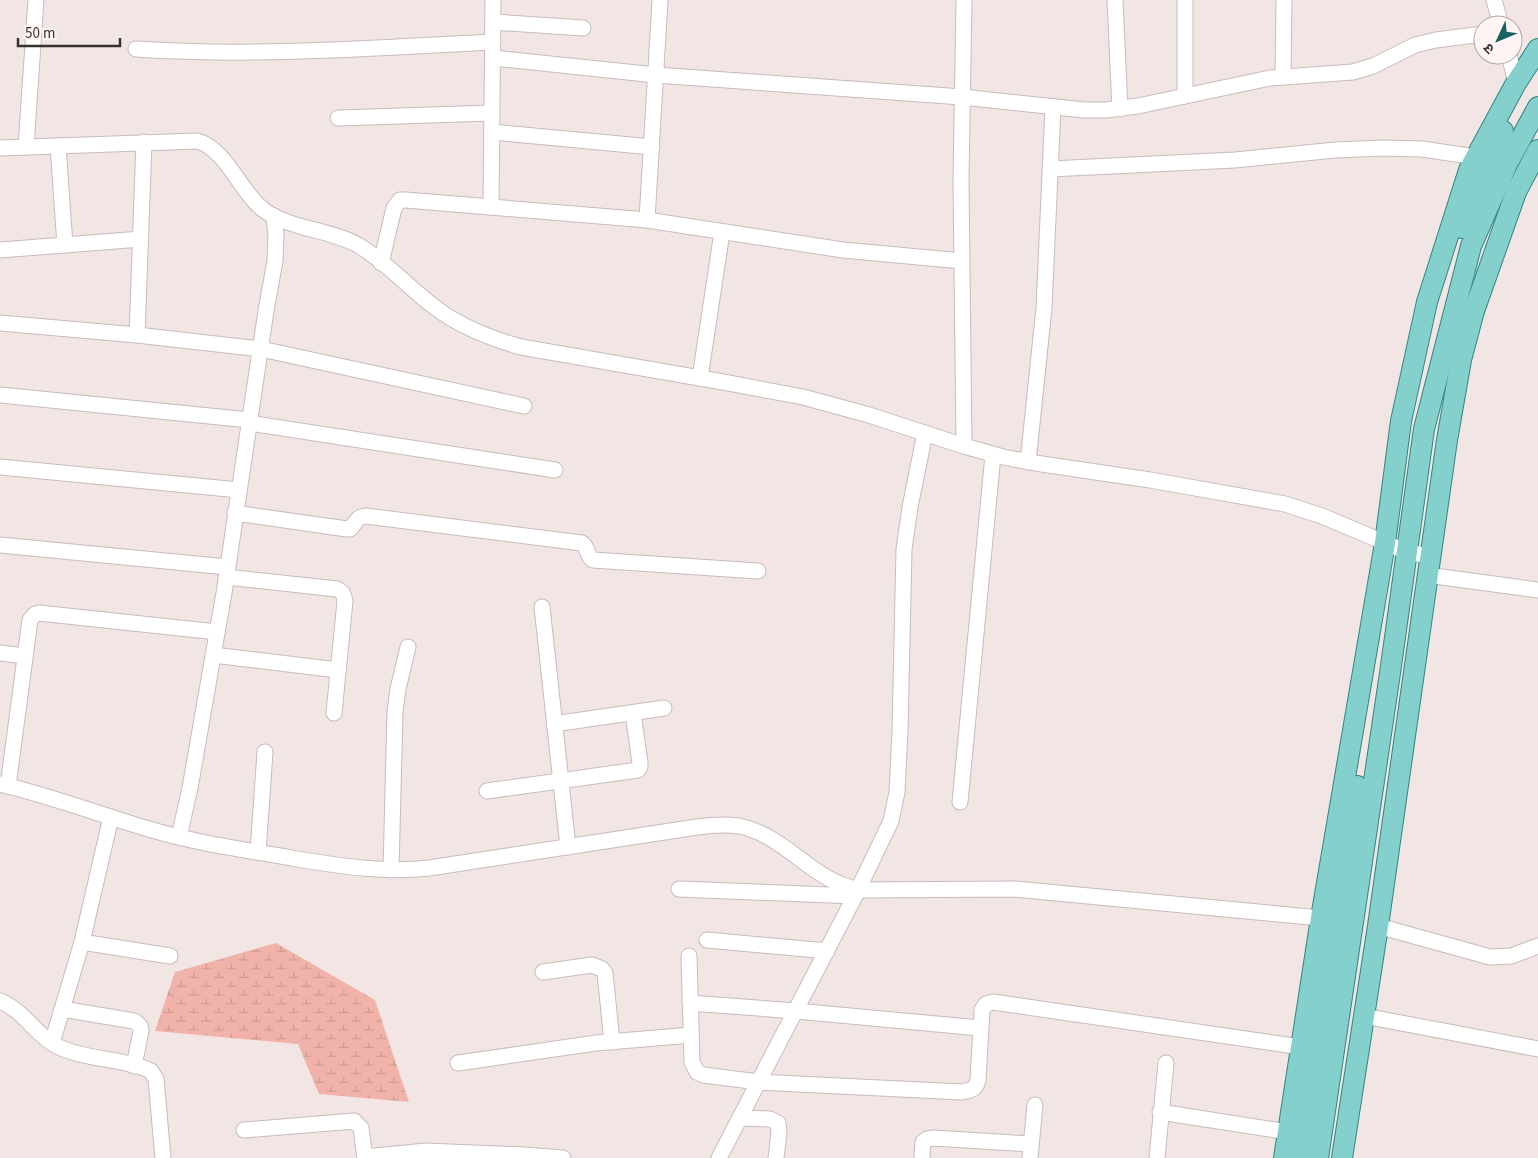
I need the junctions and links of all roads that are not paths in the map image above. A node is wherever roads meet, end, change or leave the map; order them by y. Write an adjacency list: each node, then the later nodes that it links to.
1 (36, 0): 32 (street)
2 (493, 0): 10 (street)
3 (660, 0): 19 (street)
4 (964, 0): 23 (street)
5 (1115, 0): 26 (street)
6 (1184, 0): 22 (street)
7 (1284, 0): 20 (street)
8 (1494, 0): 9 (street)
9 (1498, 15)
10 (493, 22): 11 (street); 13 (street)
11 (583, 28)
12 (1473, 35): 20 (street)
13 (493, 42): 15 (street); 16 (street)
14 (1538, 49): 21 (main road)
15 (136, 50)
16 (492, 58): 19 (street); 27 (street)
17 (1511, 65): 21 (street)
18 (1538, 69): 63 (main road)
19 (656, 75): 23 (street); 33 (street)
20 (1283, 77): 22 (street)
21 (1516, 84): 36 (main road)
22 (1185, 96): 26 (street)
23 (962, 97): 24 (street); 45 (street)
24 (1053, 107): 26 (street); 37 (street)
25 (1538, 107): 63 (main road)
26 (1120, 109)
27 (492, 113): 28 (street); 29 (street)
28 (338, 118)
29 (492, 132): 33 (street); 38 (street)
30 (144, 142): 31 (street); 39 (street); 42 (street)
31 (58, 146): 32 (street); 43 (street)
32 (26, 147): 34 (street)
33 (652, 147): 40 (street)
34 (0, 148)
35 (1538, 150): 64 (main road)
36 (1476, 156): 37 (street); 63 (main road)
37 (1050, 169): 57 (street)
38 (491, 207): 40 (street); 46 (street)
39 (274, 216): 46 (street); 49 (street)
40 (647, 220): 41 (street)
41 (722, 232): 45 (street); 50 (street)
42 (141, 238): 43 (street); 48 (street)
43 (65, 245): 44 (street)
44 (0, 250)
45 (962, 261): 55 (street)
46 (381, 263): 50 (street)
47 (0, 322): 48 (street)
48 (137, 335): 49 (street)
49 (261, 349): 52 (street); 53 (street)
50 (700, 378): 54 (street)
51 (0, 395): 53 (street)
52 (524, 406)
53 (249, 421): 59 (street); 60 (street)
54 (925, 433): 55 (street); 90 (street)
55 (964, 446): 56 (street)
56 (993, 455): 57 (street); 83 (street)
57 (1028, 462): 63 (street)
58 (0, 467): 60 (street)
59 (555, 470)
60 (239, 490): 61 (street)
61 (235, 513): 65 (street); 66 (street)
62 (0, 545): 65 (street)
63 (1395, 547): 64 (street); 91 (main road); 129 (main road); 130 (main road)
64 (1429, 566): 67 (street); 92 (main road)
65 (227, 572): 69 (street); 74 (street)
66 (758, 572)
67 (1538, 590)
68 (542, 607): 78 (street)
69 (217, 632): 72 (street); 73 (street)
70 (408, 647): 88 (street)
71 (0, 653): 73 (street)
72 (213, 654): 74 (street); 85 (street)
73 (25, 656): 81 (street)
74 (338, 670): 76 (street)
75 (664, 708): 77 (street)
76 (334, 712)
77 (633, 713): 78 (street); 80 (street)
78 (554, 724): 80 (street)
79 (265, 752): 87 (street)
80 (560, 781): 82 (street); 86 (street)
81 (4, 785): 84 (street)
82 (487, 790)
83 (960, 802)
84 (111, 817): 85 (street); 94 (street)
85 (179, 837): 87 (street)
86 (568, 847): 88 (street); 90 (street)
87 (258, 852): 88 (street)
88 (391, 870)
89 (679, 889): 90 (street)
90 (857, 893): 91 (street); 96 (street)
91 (1320, 918): 109 (main road)
92 (1378, 926): 95 (street); 104 (main road)
93 (707, 940): 96 (street)
94 (82, 942): 97 (street); 102 (street)
95 (1538, 946)
96 (827, 951): 103 (street)
97 (170, 956)
98 (689, 956): 101 (street)
99 (543, 972): 107 (street)
100 (0, 1001): 108 (street)
101 (690, 1003): 103 (street); 106 (street)
102 (62, 1009): 108 (street); 113 (street)
103 (796, 1011): 105 (street); 114 (street)
104 (1364, 1016): 110 (street); 131 (main road)
105 (980, 1028): 109 (street); 114 (street)
106 (691, 1035): 107 (street); 114 (street)
107 (612, 1042): 111 (street)
108 (52, 1043): 113 (street)
109 (1301, 1047): 119 (main road)
110 (1538, 1049)
111 (458, 1063)
112 (1166, 1063): 116 (street)
113 (134, 1066): 122 (street)
114 (759, 1082): 117 (street)
115 (1035, 1105): 120 (street)
116 (1160, 1112): 119 (street); 127 (street)
117 (740, 1118): 124 (street); 125 (street)
118 (244, 1130): 121 (street)
119 (1288, 1132): 128 (main road)
120 (1030, 1151): 126 (street)
121 (365, 1157): 123 (street)
122 (163, 1158)
123 (563, 1158)
124 (720, 1158)
125 (776, 1158)
126 (922, 1158)
127 (1157, 1158)
128 (1284, 1158)
129 (1303, 1158)
130 (1318, 1158)
131 (1342, 1158)

